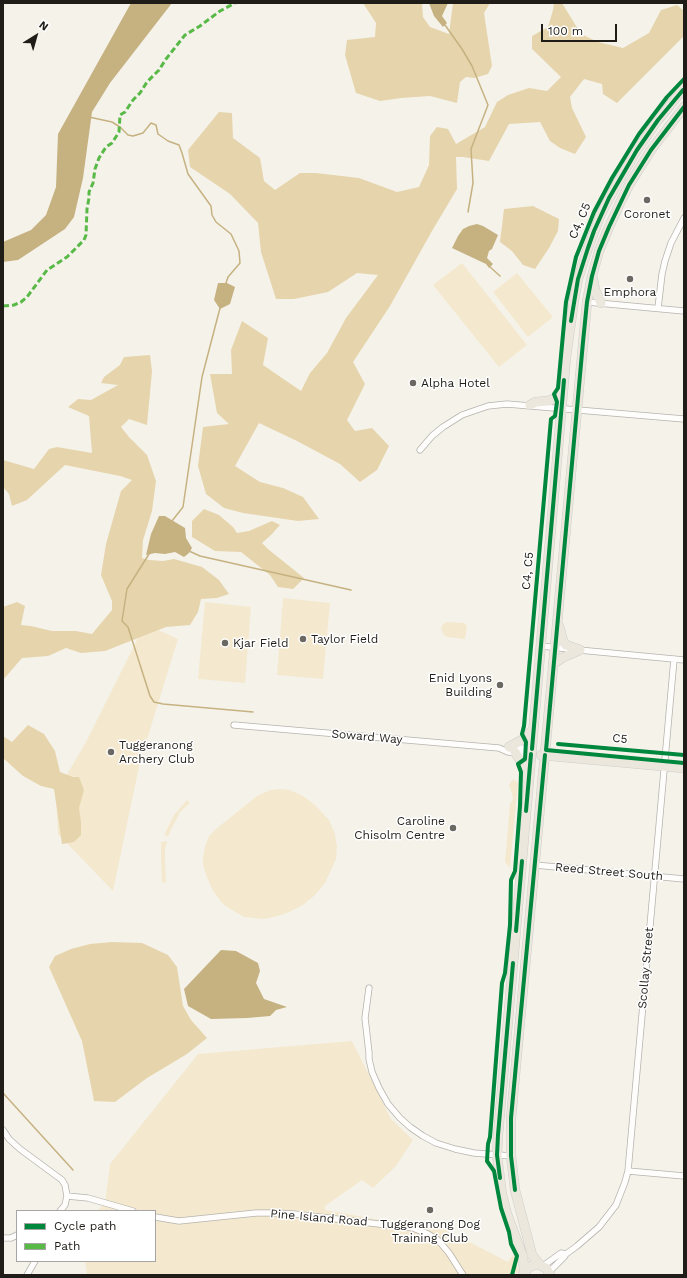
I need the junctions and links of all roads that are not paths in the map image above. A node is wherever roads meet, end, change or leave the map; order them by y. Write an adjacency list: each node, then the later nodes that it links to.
1 (684, 88): 5 (main road)
2 (684, 107): 4 (main road)
3 (684, 218): 8 (street)
4 (592, 276): 6 (main road); 7 (main road)
5 (578, 279): 6 (main road); 10 (main road)
6 (587, 302): 7 (street); 10 (main road); 14 (main road)
7 (601, 303): 8 (street)
8 (658, 308): 9 (street)
9 (684, 311)
10 (568, 340): 11 (main road)
11 (563, 391): 12 (main road); 13 (main road)
12 (530, 405): 13 (street); 16 (street)
13 (562, 408): 14 (street); 18 (main road)
14 (577, 409): 15 (street); 17 (main road)
15 (684, 419)
16 (420, 450)
17 (558, 617): 19 (main road); 20 (main road)
18 (541, 646): 19 (street); 25 (main road)
19 (555, 647): 20 (street); 23 (main road)
20 (580, 650): 21 (street); 23 (main road)
21 (674, 659): 22 (street); 29 (street, Scollay Street)
22 (684, 660)
23 (553, 664): 28 (main road)
24 (234, 725): 26 (street, Soward Way)
25 (533, 730): 26 (main road); 27 (main road)
26 (512, 750): 27 (street, Soward Way); 32 (main road)
27 (532, 751): 28 (main road, Soward Way); 32 (main road)
28 (545, 752): 29 (main road, Soward Way); 34 (main road)
29 (665, 763): 30 (main road, Soward Way); 31 (main road, Soward Way); 35 (street, Scollay Street)
30 (684, 763)
31 (684, 768)
32 (529, 783): 33 (main road)
33 (523, 844): 34 (main road); 37 (main road)
34 (535, 865): 35 (street, Reed Street South); 37 (main road); 41 (main road)
35 (655, 876): 36 (street, Reed Street South); 42 (street, Scollay Street)
36 (684, 879)
37 (518, 899): 40 (main road)
38 (369, 988): 40 (street)
39 (3, 1130): 44 (street)
40 (497, 1155): 41 (street); 53 (main road)
41 (511, 1156): 52 (main road)
42 (628, 1172): 43 (street); 50 (street, Scollay Street)
43 (684, 1176)
44 (67, 1196): 45 (street); 46 (street)
45 (61, 1210)
46 (130, 1210)
47 (156, 1217): 55 (street, Pine Island Road)
48 (16, 1236): 49 (street)
49 (3, 1238)
50 (566, 1254): 52 (street, Scollay Street); 52 (street, Scollay Street)
51 (34, 1262): 54 (street)
52 (547, 1271): 53 (main road)
53 (523, 1274)
54 (27, 1275)
55 (462, 1275)

